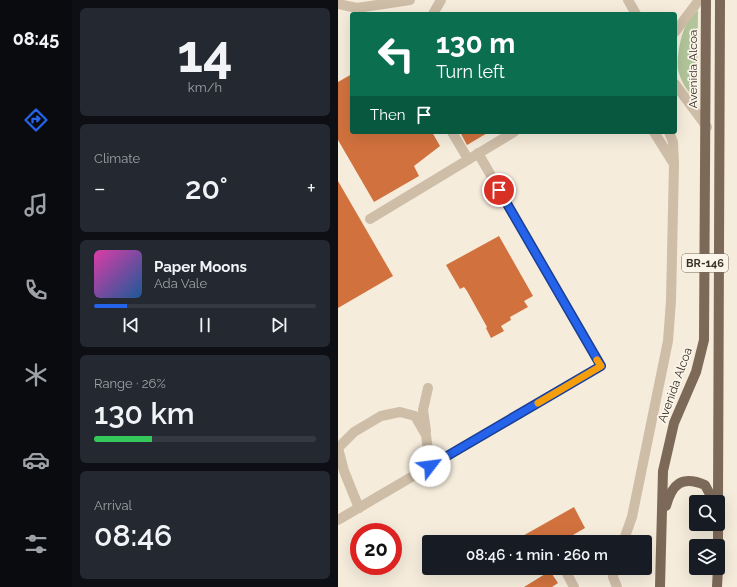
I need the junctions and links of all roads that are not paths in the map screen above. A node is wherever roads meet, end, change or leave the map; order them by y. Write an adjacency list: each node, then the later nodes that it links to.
1 (410, 0): 7 (street)
2 (442, 0): 8 (street)
3 (628, 0): 9 (street)
4 (699, 0): 10 (street)
5 (706, 0): 12 (main road, Avenida Alcoa / BR-146)
6 (720, 0): 25 (main road, BR-146)
7 (338, 4)
8 (434, 12)
9 (635, 12)
10 (677, 29)
11 (677, 87): 12 (street)
12 (706, 127): 27 (main road, Avenida Alcoa / BR-146)
13 (453, 134): 18 (street)
14 (511, 134): 17 (street)
15 (655, 134): 19 (street)
16 (670, 134): 19 (street)
17 (478, 153): 18 (street); 23 (street)
18 (468, 159): 20 (street)
19 (674, 164): 29 (street)
20 (370, 219)
21 (428, 388): 22 (street)
22 (426, 435): 23 (street); 26 (street)
23 (430, 466): 26 (street)
24 (710, 495): 27 (main road)
25 (718, 495)
26 (359, 508): 28 (street)
27 (662, 519): 33 (main road, Avenida Alcoa / BR-146)
28 (338, 520)
29 (626, 535)
30 (568, 575): 34 (street)
31 (613, 575): 35 (street)
32 (718, 575): 36 (main road)
33 (658, 586)
34 (574, 587)
35 (617, 587)
36 (717, 587)

